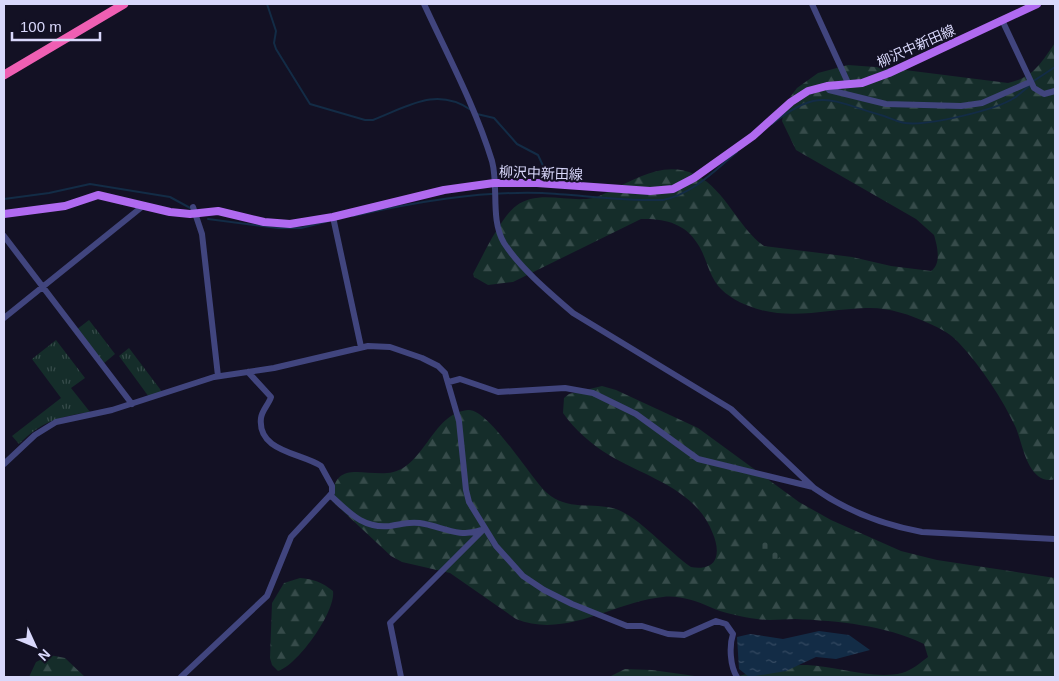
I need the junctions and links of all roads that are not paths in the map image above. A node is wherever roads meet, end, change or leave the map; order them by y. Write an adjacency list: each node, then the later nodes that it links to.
1 (124, 4): 6 (highway)
2 (424, 4): 11 (street)
3 (812, 4): 8 (street)
4 (1037, 4): 5 (main road, 柳沢中新田線)
5 (1002, 20): 7 (street); 8 (main road, 柳沢中新田線)
6 (4, 75)
7 (1030, 82): 9 (street); 10 (street)
8 (848, 85): 9 (main road, 柳沢中新田線)
9 (827, 86): 11 (main road, 柳沢中新田線)
10 (1055, 91)
11 (494, 186): 15 (main road, 柳沢中新田線); 25 (street)
12 (143, 206): 13 (main road, 柳沢中新田線); 14 (main road, 柳沢中新田線); 17 (street)
13 (193, 210): 15 (main road, 柳沢中新田線); 21 (street)
14 (4, 214)
15 (333, 217): 19 (street)
16 (4, 236): 17 (street)
17 (41, 287): 18 (street); 23 (street)
18 (4, 318)
19 (361, 347): 20 (street); 22 (street)
20 (248, 372): 21 (street); 26 (street)
21 (218, 376): 23 (street)
22 (449, 382): 25 (street); 27 (street)
23 (132, 404): 24 (street)
24 (4, 464)
25 (814, 488): 28 (street)
26 (330, 495): 27 (street); 29 (street)
27 (484, 528): 30 (street); 31 (street)
28 (1055, 539)
29 (181, 677)
30 (401, 677)
31 (737, 677)

